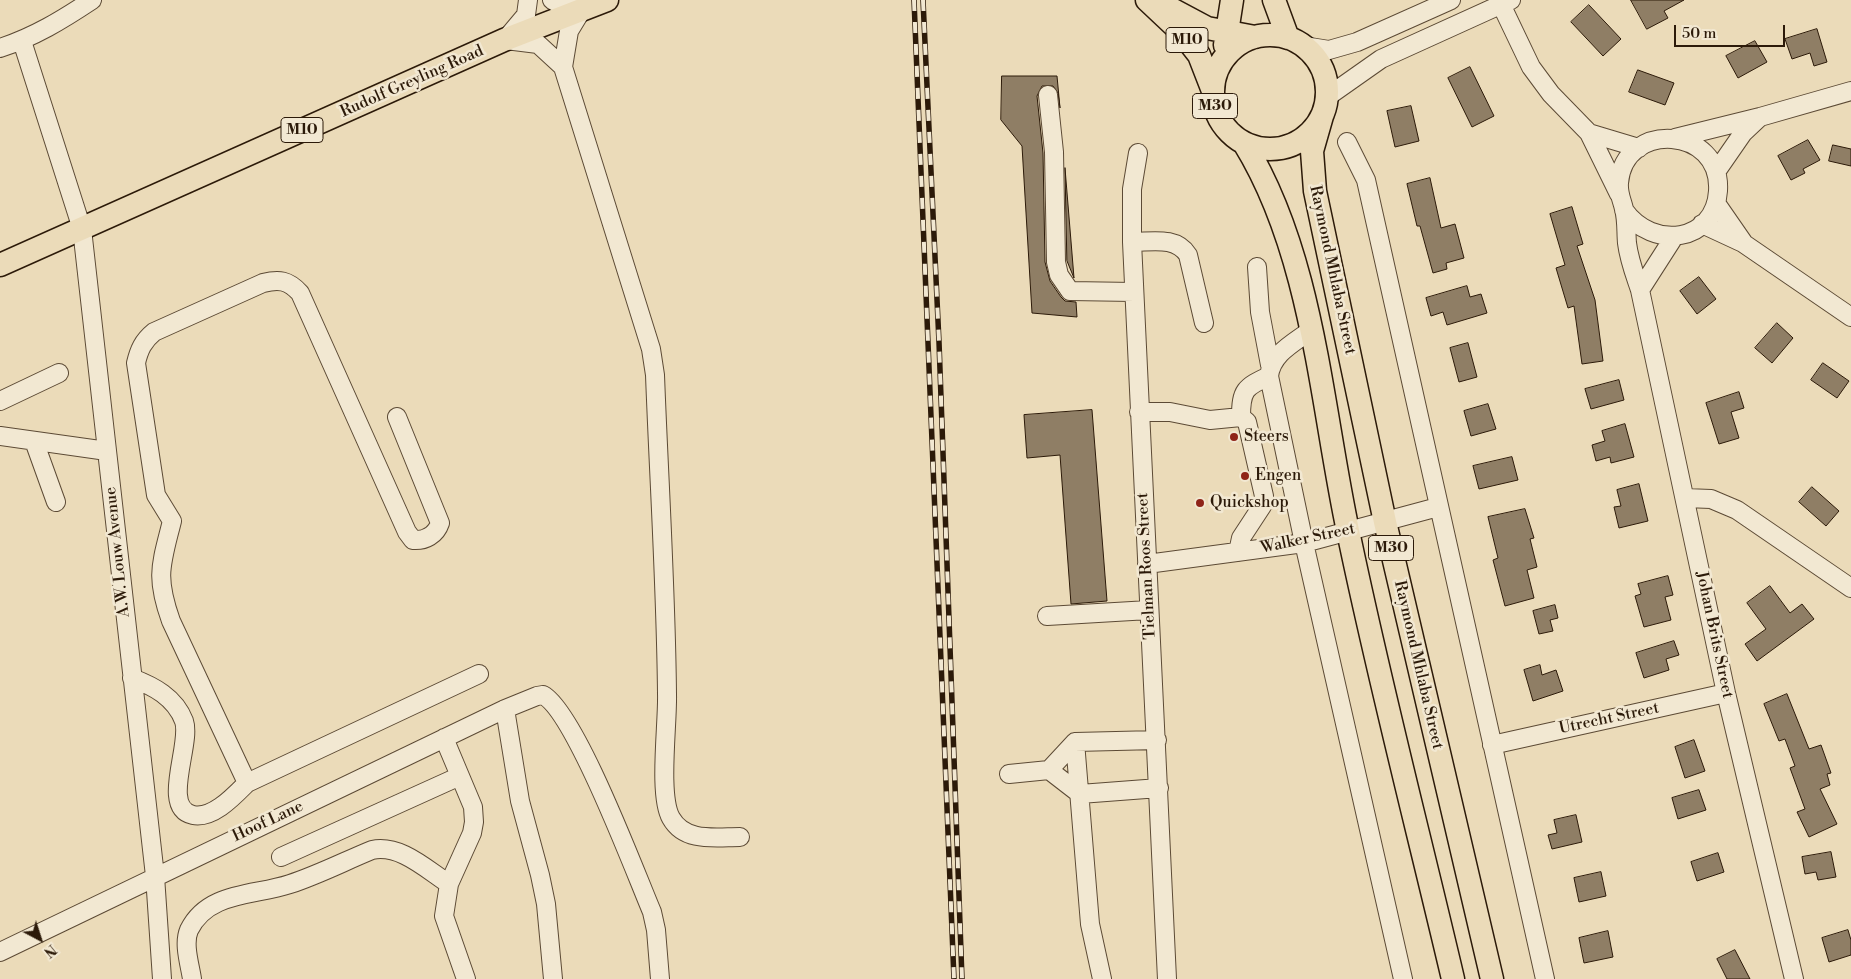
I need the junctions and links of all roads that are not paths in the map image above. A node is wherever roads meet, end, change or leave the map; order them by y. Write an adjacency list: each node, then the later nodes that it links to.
1 (92, 0): 15 (street)
2 (528, 0): 14 (street)
3 (552, 0): 11 (street)
4 (607, 0): 11 (main road, Rudolf Greyling Road / M10)
5 (1147, 0): 20 (main road, M10)
6 (1154, 0): 12 (main road, M10)
7 (1232, 0): 12 (main road, Raymond Mhlaba Street / M30)
8 (1274, 0): 16 (main road, Raymond Mhlaba Street / M30)
9 (1451, 0): 16 (street)
10 (1504, 2): 23 (street); 25 (street)
11 (582, 8): 14 (main road, Rudolf Greyling Road / M10); 19 (street)
12 (1227, 32): 13 (main road, M10); 18 (main road, Raymond Mhlaba Street / M30)
13 (1255, 37): 16 (main road, Raymond Mhlaba Street / M30); 18 (main road, Raymond Mhlaba Street / M30)
14 (504, 40): 19 (street); 35 (main road, Rudolf Greyling Road / M10)
15 (22, 41): 17 (street); 35 (street, A.W. Louw Avenue)
16 (1296, 42): 23 (main road, Raymond Mhlaba Street / M30)
17 (0, 48)
18 (1222, 61): 20 (main road, Raymond Mhlaba Street / M30)
19 (563, 67): 82 (street)
20 (1213, 91): 28 (main road, Raymond Mhlaba Street / M30)
21 (1851, 91): 24 (street)
22 (1048, 95): 42 (street)
23 (1324, 106): 28 (main road, Raymond Mhlaba Street / M30); 60 (main road, Raymond Mhlaba Street / M30)
24 (1760, 117): 26 (street); 31 (street)
25 (1589, 133): 29 (street); 33 (street)
26 (1674, 138): 29 (street); 31 (street)
27 (1347, 142): 59 (street)
28 (1244, 143): 45 (main road, Raymond Mhlaba Street / M30)
29 (1639, 148): 33 (street)
30 (1138, 153): 37 (street, Tielman Roos Street)
31 (1716, 172): 32 (street)
32 (1716, 203): 34 (street); 38 (street)
33 (1622, 204): 36 (street); 41 (street, Johan Brits Street)
34 (1702, 224): 36 (street); 38 (street)
35 (82, 229): 39 (main road, Rudolf Greyling Road / M10); 54 (street, A.W. Louw Avenue)
36 (1674, 237): 41 (street)
37 (1132, 242): 42 (street, Tielman Roos Street); 44 (street)
38 (1743, 243): 43 (street)
39 (0, 266)
40 (1257, 267): 46 (street)
41 (1640, 290): 57 (street, Johan Brits Street)
42 (1134, 292): 49 (street, Tielman Roos Street)
43 (1851, 317)
44 (1204, 323)
45 (1311, 330): 46 (street, Raymond Mhlaba Street); 61 (main road, Raymond Mhlaba Street / M30)
46 (1270, 371): 51 (street, Raymond Mhlaba Street); 55 (street)
47 (60, 373): 48 (street)
48 (0, 401)
49 (1139, 412): 51 (street); 64 (street, Tielman Roos Street)
50 (397, 417): 79 (street)
51 (1241, 417): 56 (street)
52 (0, 436): 53 (street)
53 (34, 441): 54 (street); 58 (street)
54 (107, 451): 69 (street, A.W. Louw Avenue)
55 (1289, 470): 56 (street); 62 (street)
56 (1260, 477): 63 (street)
57 (1684, 498): 65 (street); 70 (street, Johan Brits Street)
58 (56, 502)
59 (1438, 507): 60 (street, Walker Street); 75 (street)
60 (1385, 522): 61 (street, Walker Street); 96 (main road, Raymond Mhlaba Street / M30)
61 (1348, 531): 62 (street, Walker Street); 95 (main road, Raymond Mhlaba Street / M30)
62 (1304, 543): 63 (street, Walker Street); 94 (street)
63 (1238, 552): 64 (street, Walker Street)
64 (1147, 564): 66 (street, Tielman Roos Street)
65 (1851, 588)
66 (1149, 610): 67 (street); 73 (street, Tielman Roos Street)
67 (1047, 616)
68 (478, 674): 79 (street)
69 (132, 678): 79 (street); 84 (street, A.W. Louw Avenue)
70 (1726, 693): 75 (street, Utrecht Street); 98 (street, Johan Brits Street)
71 (505, 710): 72 (street, Hoof Lane); 90 (street); 91 (street, Hoof Lane)
72 (444, 738): 78 (street); 84 (street, Hoof Lane)
73 (1157, 740): 74 (street); 80 (street, Tielman Roos Street)
74 (1075, 742): 76 (street); 81 (street)
75 (1492, 745): 97 (street)
76 (1049, 770): 77 (street); 81 (street)
77 (1009, 774)
78 (460, 776): 83 (street); 85 (street)
79 (247, 783)
80 (1159, 788): 81 (street); 93 (street, Tielman Roos Street)
81 (1080, 794): 92 (street)
82 (740, 837)
83 (281, 857)
84 (155, 876): 86 (street, Hoof Lane); 87 (street, A.W. Louw Avenue)
85 (449, 884): 88 (street); 89 (street)
86 (0, 952)
87 (162, 979)
88 (192, 979)
89 (466, 979)
90 (552, 979)
91 (660, 979)
92 (1102, 979)
93 (1167, 979)
94 (1404, 979)
95 (1453, 979)
96 (1492, 979)
97 (1545, 979)
98 (1794, 979)

